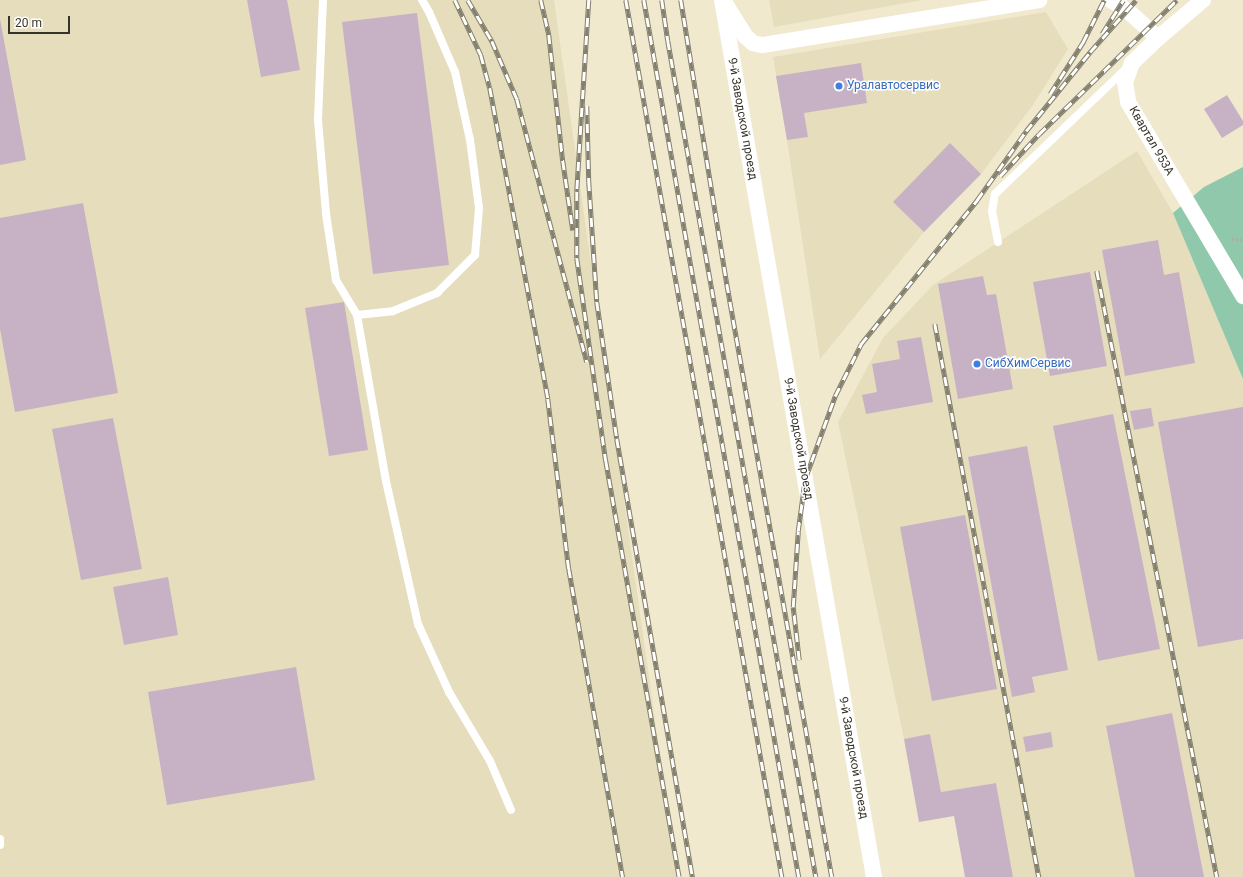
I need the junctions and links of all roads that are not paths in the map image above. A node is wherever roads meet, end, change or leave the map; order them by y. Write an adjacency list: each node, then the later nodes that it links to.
1 (323, 0): 11 (lane)
2 (422, 0): 11 (lane)
3 (722, 0): 4 (street); 15 (street, 9-й Заводской проезд)
4 (1039, 0)
5 (1111, 0): 7 (street)
6 (1203, 0): 7 (street, Квартал 953А)
7 (1158, 38): 8 (street, Квартал 953А)
8 (1132, 63): 9 (lane); 10 (street, Квартал 953А)
9 (998, 242)
10 (1243, 296)
11 (357, 315): 12 (lane)
12 (511, 810)
13 (0, 839): 14 (lane)
14 (0, 845)
15 (874, 877)

